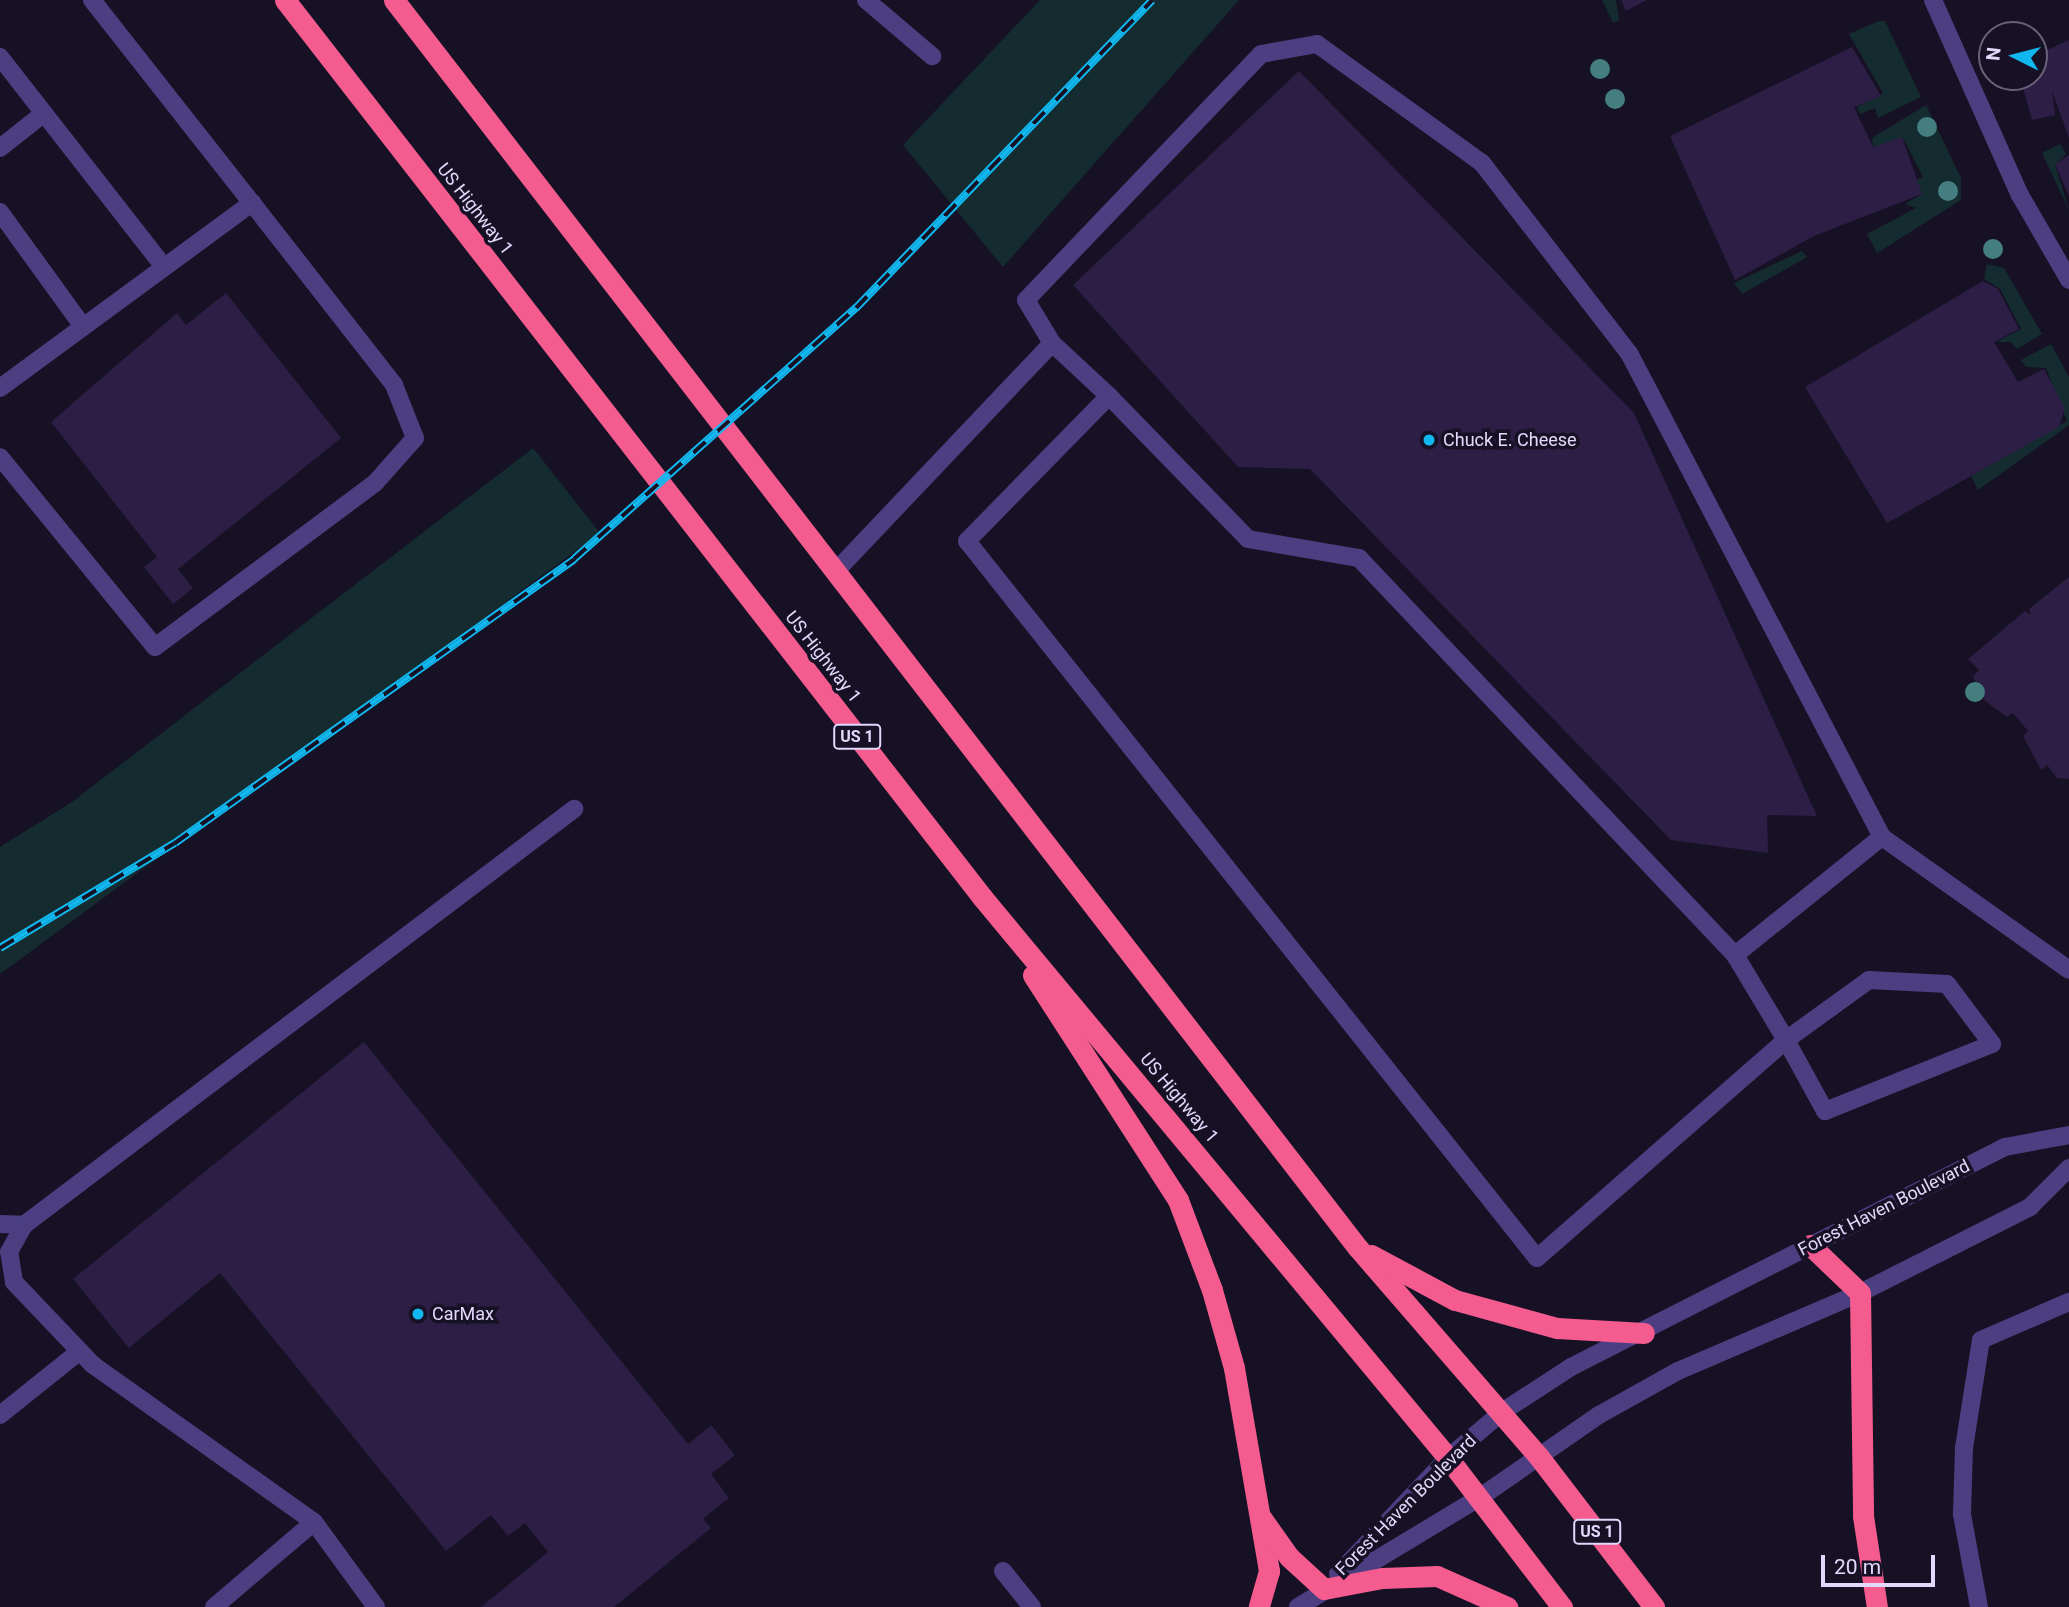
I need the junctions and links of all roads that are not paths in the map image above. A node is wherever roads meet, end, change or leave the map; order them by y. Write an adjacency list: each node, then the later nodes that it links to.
1 (92, 0): 10 (street)
2 (285, 0): 22 (highway, US Highway 1 / US 1)
3 (394, 0): 19 (highway, US 1)
4 (866, 0): 6 (street)
5 (1933, 0): 13 (street)
6 (932, 55)
7 (0, 57): 8 (street)
8 (43, 114): 9 (street); 12 (street)
9 (0, 148)
10 (252, 204): 12 (street); 18 (street)
11 (0, 212): 14 (street)
12 (163, 266): 14 (street)
13 (2069, 280)
14 (81, 324): 16 (street)
15 (1052, 343): 17 (street); 19 (street); 21 (street)
16 (0, 388)
17 (1110, 396): 23 (street); 25 (street)
18 (0, 457)
19 (835, 572): 31 (highway, US 1)
20 (573, 809): 29 (street)
21 (1882, 837): 23 (street); 24 (street)
22 (982, 897): 39 (highway, US Highway 1 / US 1); 41 (highway)
23 (1735, 956): 25 (street)
24 (2069, 970)
25 (1786, 1040): 25 (street)
26 (2069, 1135): 30 (street, Forest Haven Boulevard)
27 (2069, 1168): 32 (street, Forest Haven Boulevard)
28 (0, 1224): 29 (street)
29 (24, 1225): 35 (street)
30 (1810, 1245): 32 (highway); 34 (street, Forest Haven Boulevard)
31 (1359, 1248): 34 (highway); 36 (highway, US 1)
32 (1860, 1293): 38 (street, Forest Haven Boulevard); 53 (highway)
33 (2069, 1303): 54 (street)
34 (1644, 1333): 36 (street, Forest Haven Boulevard)
35 (80, 1351): 37 (street); 42 (street)
36 (1502, 1412): 38 (highway, US 1); 39 (street, Forest Haven Boulevard)
37 (0, 1415)
38 (1539, 1457): 40 (street, Forest Haven Boulevard); 52 (highway, US 1)
39 (1448, 1458): 40 (highway, US 1); 44 (street, Forest Haven Boulevard)
40 (1479, 1498): 44 (street, Forest Haven Boulevard); 51 (highway, US 1)
41 (1254, 1506): 44 (highway); 48 (highway)
42 (314, 1522): 45 (street); 46 (street)
43 (1003, 1571): 47 (street)
44 (1324, 1589): 49 (street); 50 (highway)
45 (214, 1607)
46 (376, 1607)
47 (1032, 1607)
48 (1259, 1607)
49 (1298, 1607)
50 (1507, 1607)
51 (1562, 1607)
52 (1654, 1607)
53 (1877, 1607)
54 (1979, 1607)

